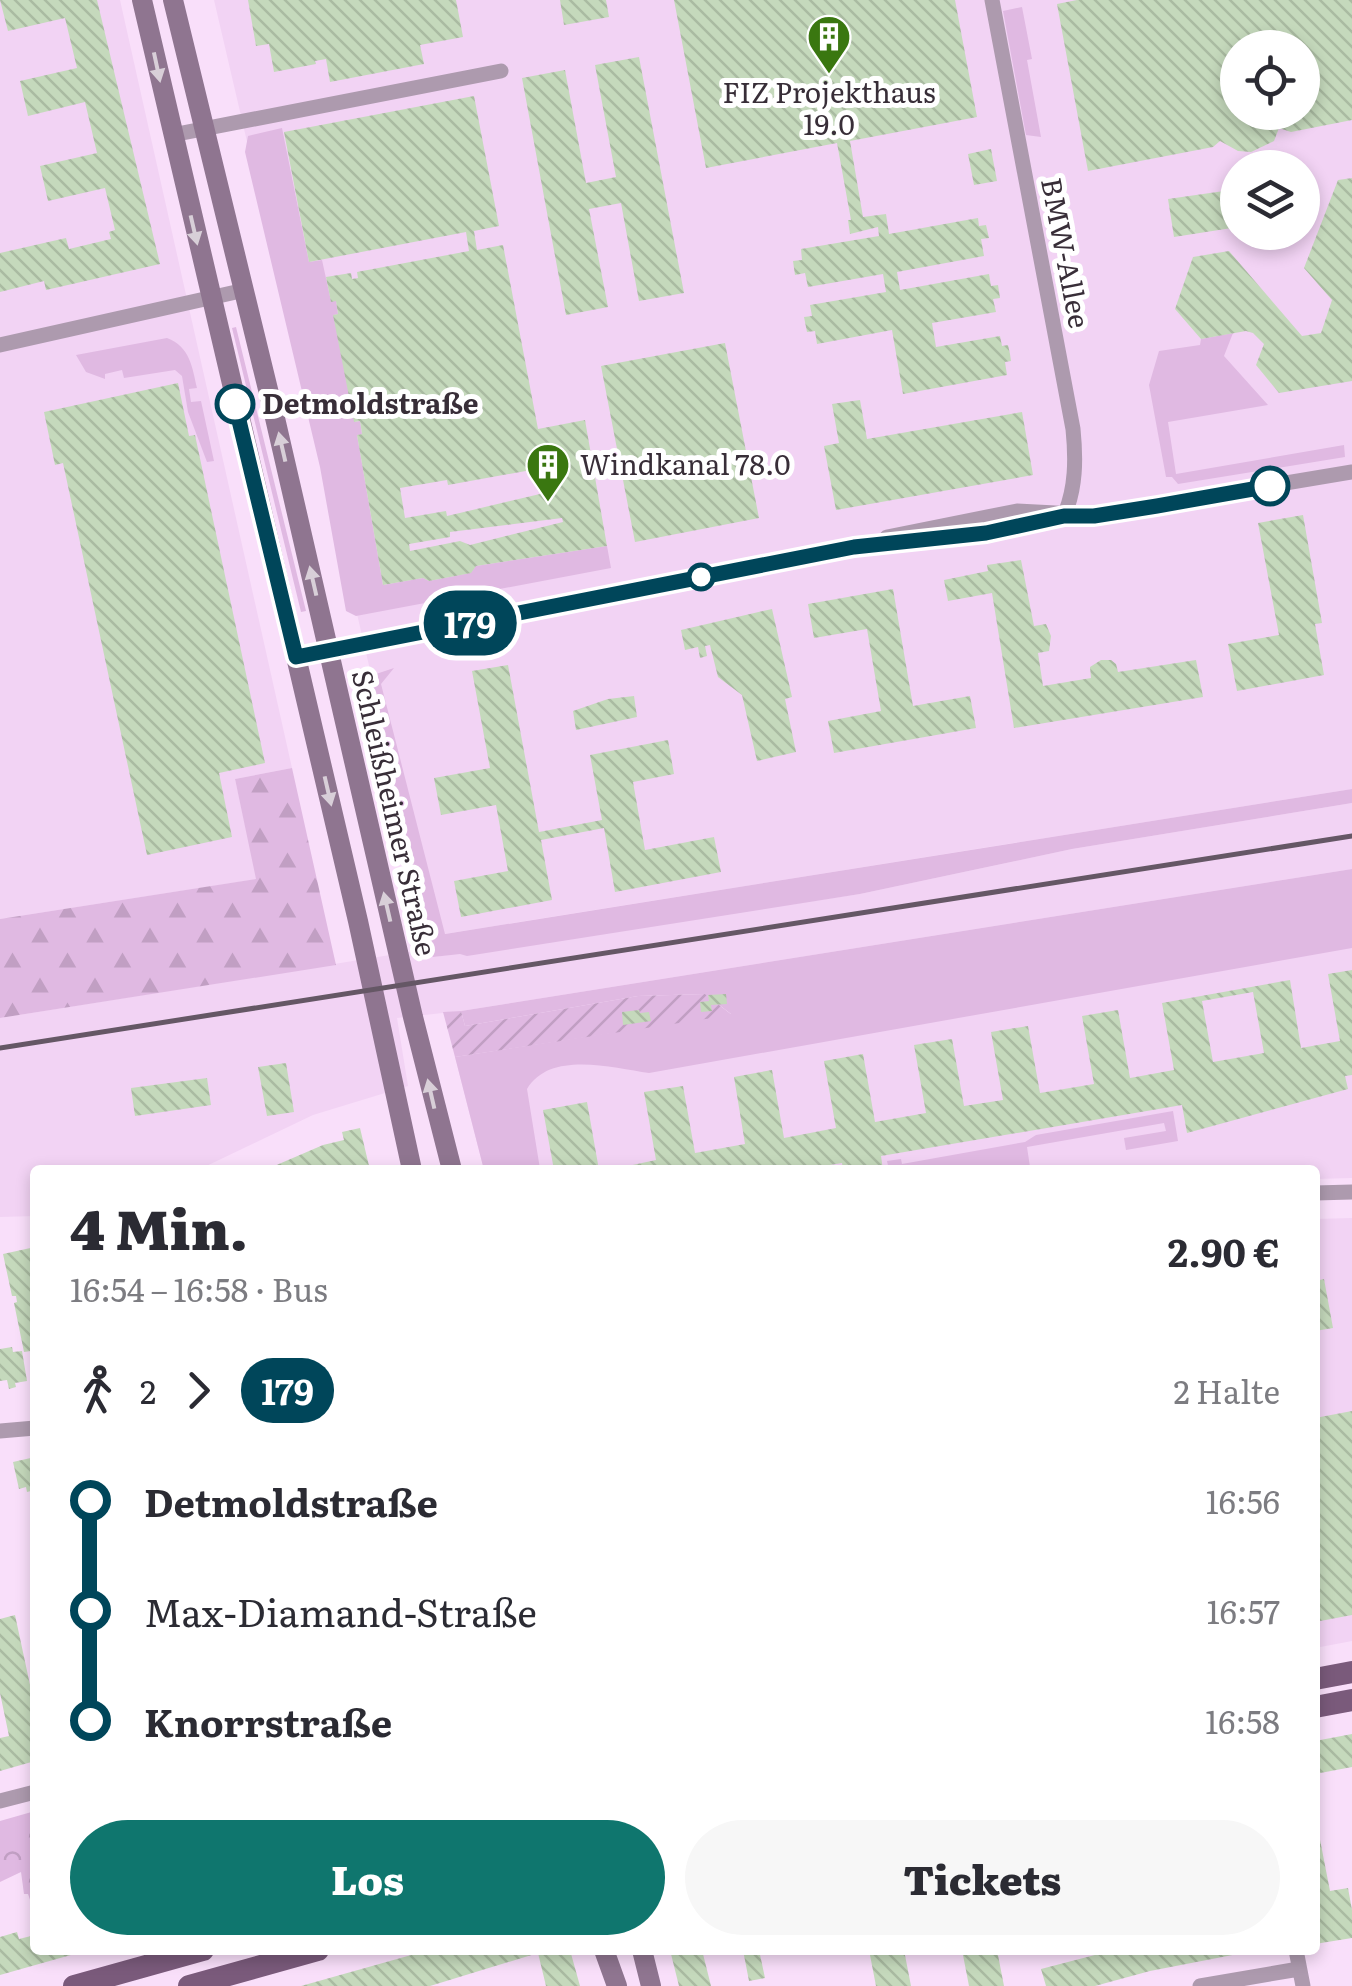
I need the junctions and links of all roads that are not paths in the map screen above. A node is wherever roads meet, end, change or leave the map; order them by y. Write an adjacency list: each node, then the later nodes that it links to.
1 (142, 0): 6 (main road, one-way to 6)
2 (173, 0): 5 (main road, Schleißheimer Straße)
3 (992, 0): 11 (street, BMW-Allee)
4 (501, 71): 5 (street)
5 (204, 128): 6 (street); 7 (main road, Schleißheimer Straße)
6 (172, 135): 8 (main road, one-way to 8)
7 (244, 290): 8 (street); 12 (main road, Schleißheimer Straße, one-way to 7)
8 (210, 298): 9 (street); 13 (main road)
9 (0, 346)
10 (1352, 472): 11 (street)
11 (1064, 516): 12 (street)
12 (329, 652): 13 (street); 15 (main road, Schleißheimer Straße, one-way to 12)
13 (296, 657): 14 (main road, one-way to 14)
14 (411, 1165)
15 (451, 1165)
16 (1352, 1192): 17 (street)
17 (1320, 1193)
18 (30, 1428): 19 (street)
19 (0, 1431)
20 (1352, 1672): 21 (main road)
21 (1320, 1678)
22 (1352, 1700): 23 (main road)
23 (1320, 1707)
24 (30, 1793): 25 (street)
25 (0, 1802)
26 (185, 1955): 32 (main road)
27 (300, 1955): 33 (main road)
28 (606, 1955): 34 (main road)
29 (643, 1955): 35 (main road)
30 (1297, 1955): 31 (street)
31 (1300, 1969): 36 (street); 37 (street)
32 (74, 1986)
33 (189, 1986)
34 (617, 1986)
35 (651, 1986)
36 (1200, 1986)
37 (1303, 1986)

